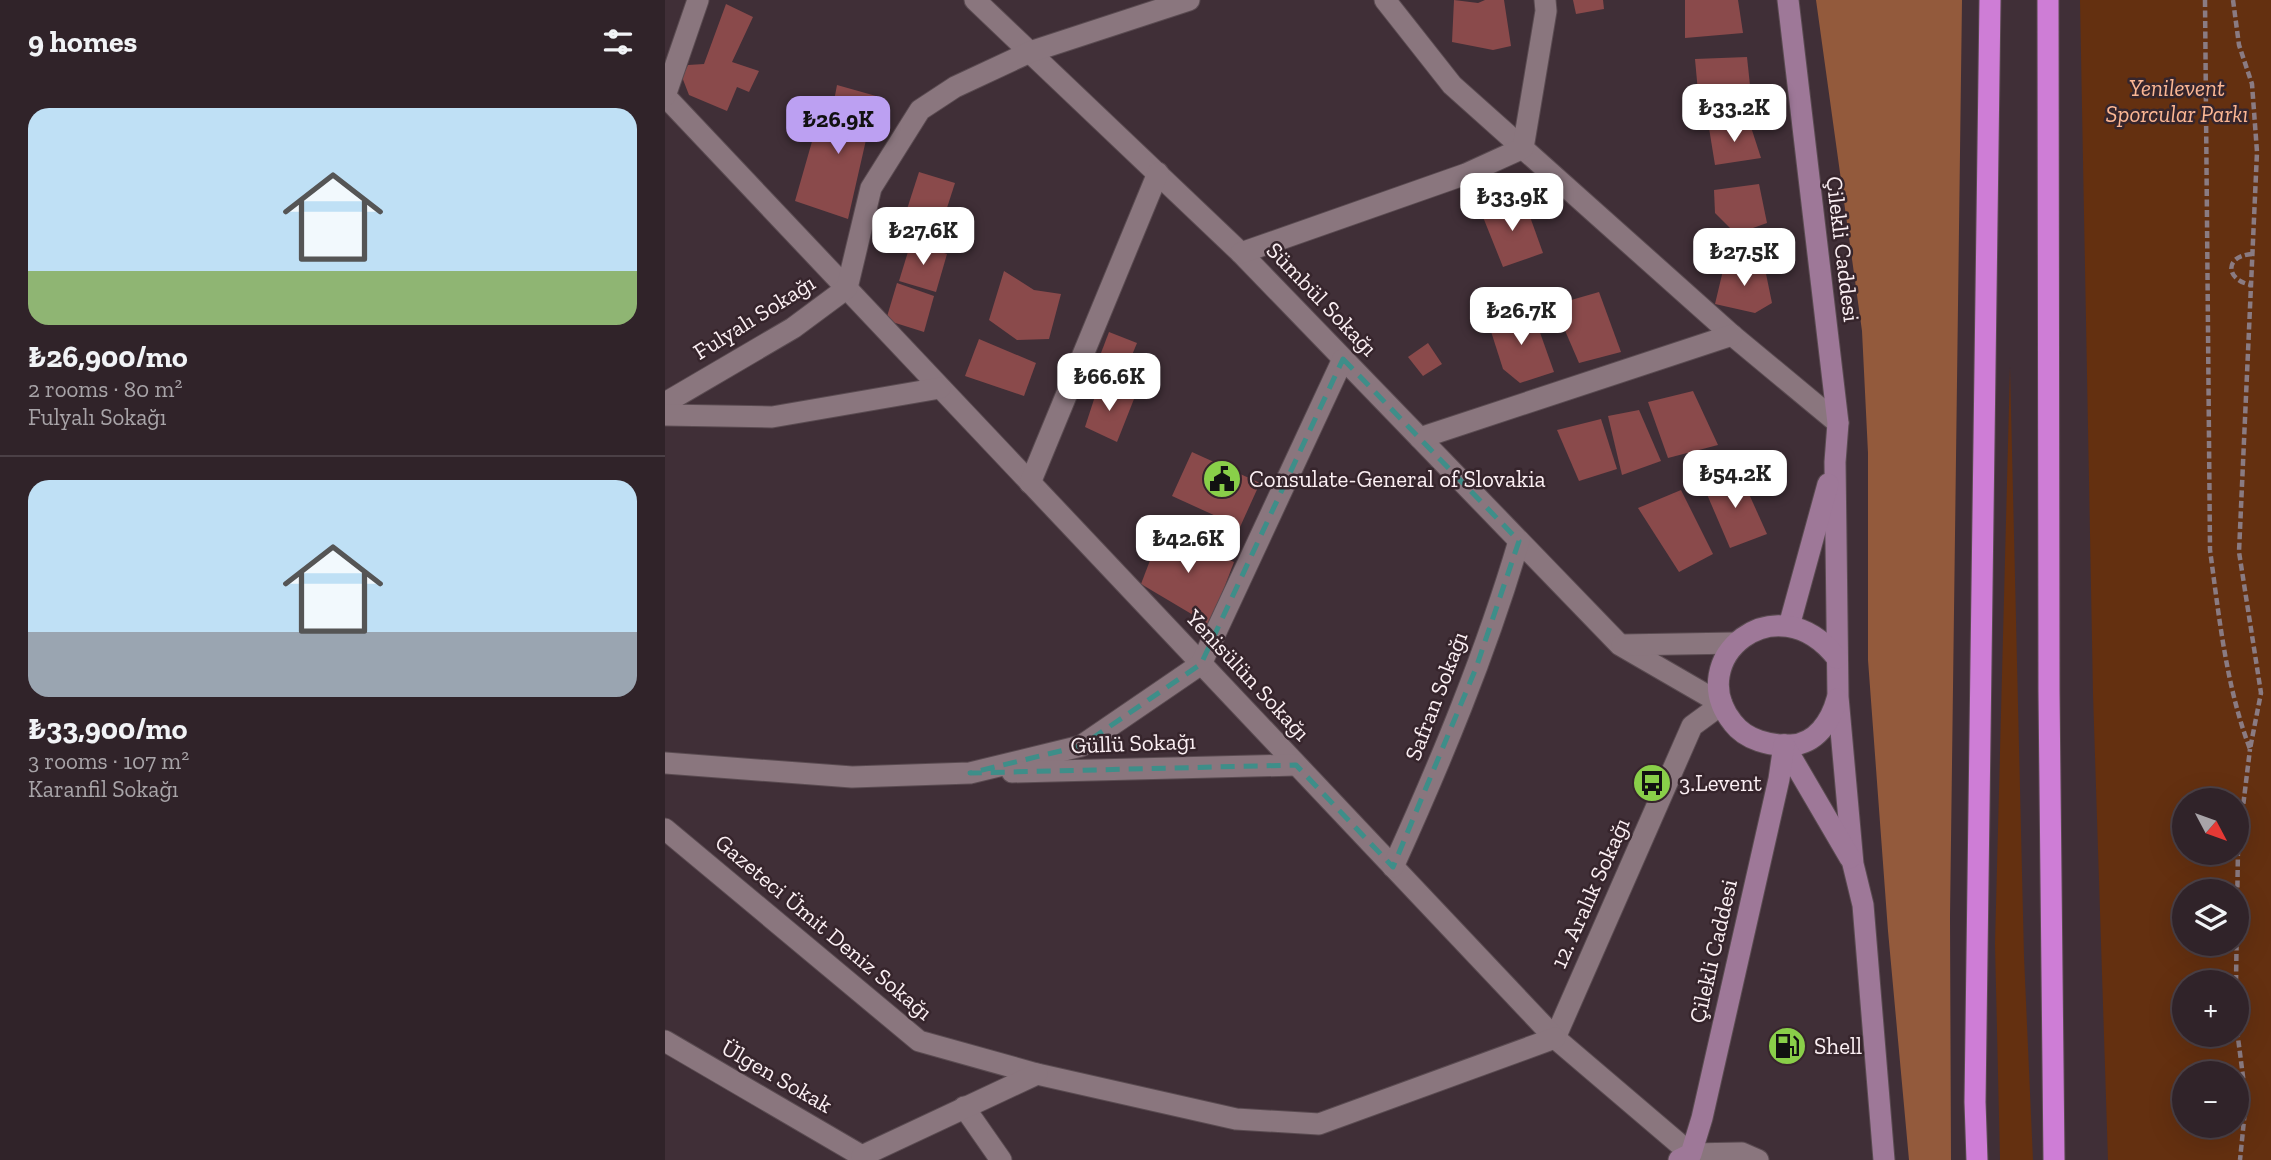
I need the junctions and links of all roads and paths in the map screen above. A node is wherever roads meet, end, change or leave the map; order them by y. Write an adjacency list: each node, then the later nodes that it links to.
1 (698, 0): 12 (street)
2 (975, 0): 11 (street, Sümbül Sokağı)
3 (1189, 0): 11 (street, Fulyalı Sokağı)
4 (1385, 0): 13 (street)
5 (1545, 0): 13 (street)
6 (1788, 0): 24 (main road, Çilekli Caddesi)
7 (1990, 0): 55 (highway)
8 (2048, 0): 56 (highway)
9 (2205, 0): 37 (path)
10 (2233, 0): 16 (path)
11 (1030, 52): 14 (street, Sümbül Sokağı); 18 (street, Fulyalı Sokağı)
12 (665, 96): 18 (street, Yenisülün Sokağı)
13 (1523, 148): 15 (street); 19 (street)
14 (1158, 173): 15 (street, Sümbül Sokağı); 27 (street)
15 (1241, 253): 20 (street, Sümbül Sokağı)
16 (2252, 254): 17 (path); 17 (path)
17 (2252, 285): 37 (path)
18 (848, 288): 21 (street, Yenisülün Sokağı); 22 (street, Fulyalı Sokağı)
19 (1733, 335): 24 (street); 25 (street)
20 (1343, 359): 25 (street, Sümbül Sokağı); 33 (street)
21 (940, 388): 23 (street); 27 (street, Yenisülün Sokağı)
22 (665, 403)
23 (665, 415)
24 (1838, 423): 26 (main road, Çilekli Caddesi)
25 (1420, 438): 28 (street, Sümbül Sokağı)
26 (1835, 462): 29 (main road, Çilekli Caddesi); 32 (main road, Çilekli Caddesi)
27 (1030, 483): 33 (street, Yenisülün Sokağı)
28 (1519, 541): 31 (street, Sümbül Sokağı); 43 (street, Safran Sokağı)
29 (1789, 626): 30 (main road); 32 (main road)
30 (1735, 643): 31 (street); 35 (main road)
31 (1620, 645): 35 (street, Sümbül Sokağı)
32 (1837, 658): 34 (main road, Çilekli Caddesi)
33 (1201, 664): 39 (street, Yenisülün Sokağı); 40 (street, Güllü Sokağı)
34 (1838, 697): 36 (main road); 42 (main road, Çilekli Caddesi)
35 (1721, 704): 36 (main road); 45 (street, 12. Aralık Sokağı)
36 (1784, 745): 42 (main road); 50 (main road, Çilekli Caddesi)
37 (2250, 749): 44 (path)
38 (665, 763): 40 (street, Güllü Sokağı)
39 (1296, 765): 40 (street, Güllü Sokağı); 43 (street, Yenisülün Sokağı)
40 (970, 774)
41 (665, 830): 48 (street, Gazeteci Ümit Deniz Sokağı)
42 (1853, 864): 54 (main road)
43 (1393, 867): 45 (street, Yenisülün Sokağı)
44 (2236, 970)
45 (1555, 1038): 48 (street, Gazeteci Ümit Deniz Sokağı); 50 (street, Yenisülün Sokağı)
46 (665, 1041): 51 (street, Ülgen Sokak)
47 (2239, 1047): 57 (path)
48 (1037, 1074): 49 (street)
49 (964, 1107): 51 (street); 52 (street)
50 (1685, 1157): 53 (street)
51 (862, 1158)
52 (1002, 1160)
53 (1758, 1160)
54 (1884, 1160)
55 (1977, 1160)
56 (2054, 1160)
57 (2240, 1160)

